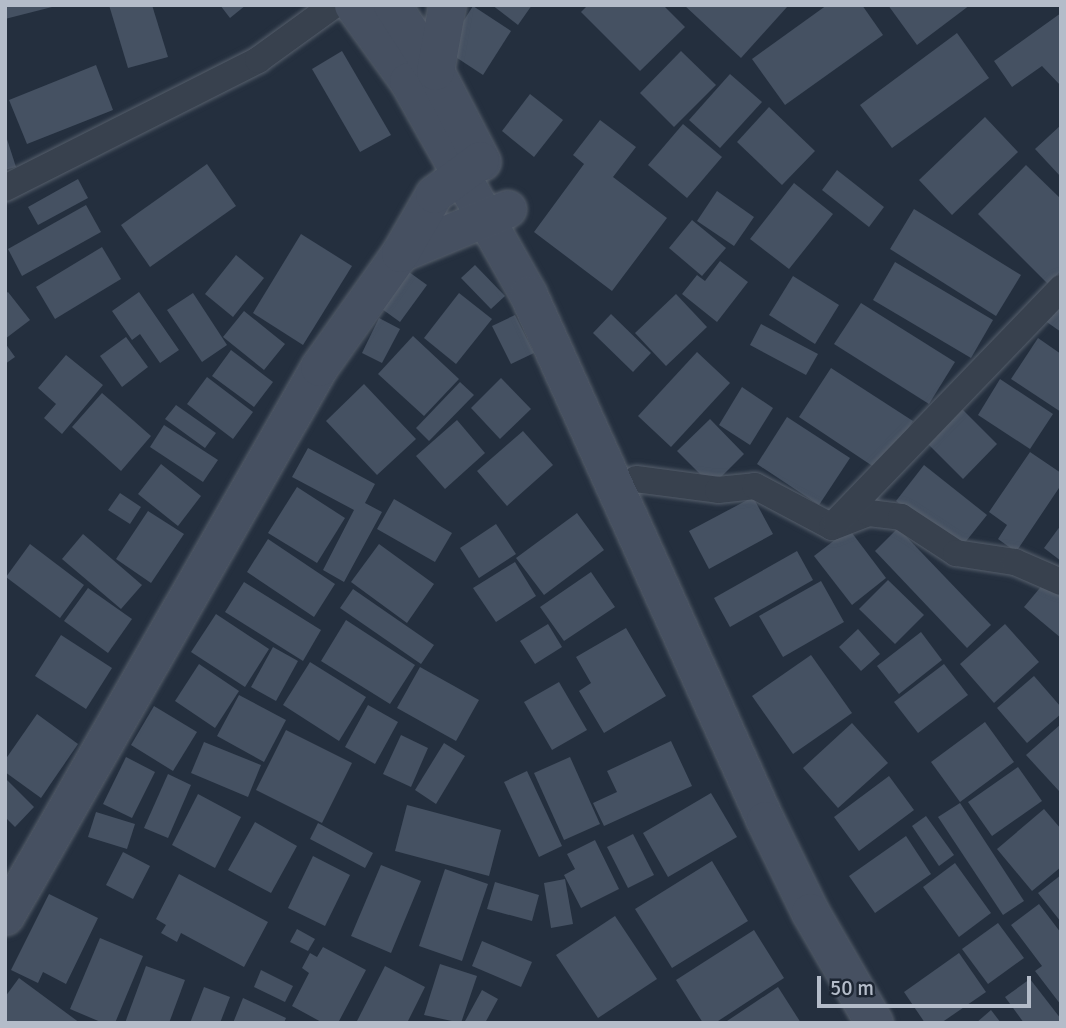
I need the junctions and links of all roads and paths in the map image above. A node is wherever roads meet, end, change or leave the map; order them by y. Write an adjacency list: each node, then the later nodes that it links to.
1 (334, 5): 6 (street)
2 (447, 5): 4 (main road)
3 (382, 10): 4 (main road); 5 (main road)
4 (435, 71): 5 (main road)
5 (470, 167): 7 (main road); 8 (main road)
6 (5, 188)
7 (497, 213): 8 (main road); 10 (main road); 14 (main road)
8 (400, 253): 13 (main road)
9 (1061, 288): 11 (street)
10 (636, 479): 11 (street); 15 (main road)
11 (832, 527): 12 (street)
12 (1061, 582)
13 (5, 916)
14 (874, 1023)
15 (899, 1023)

